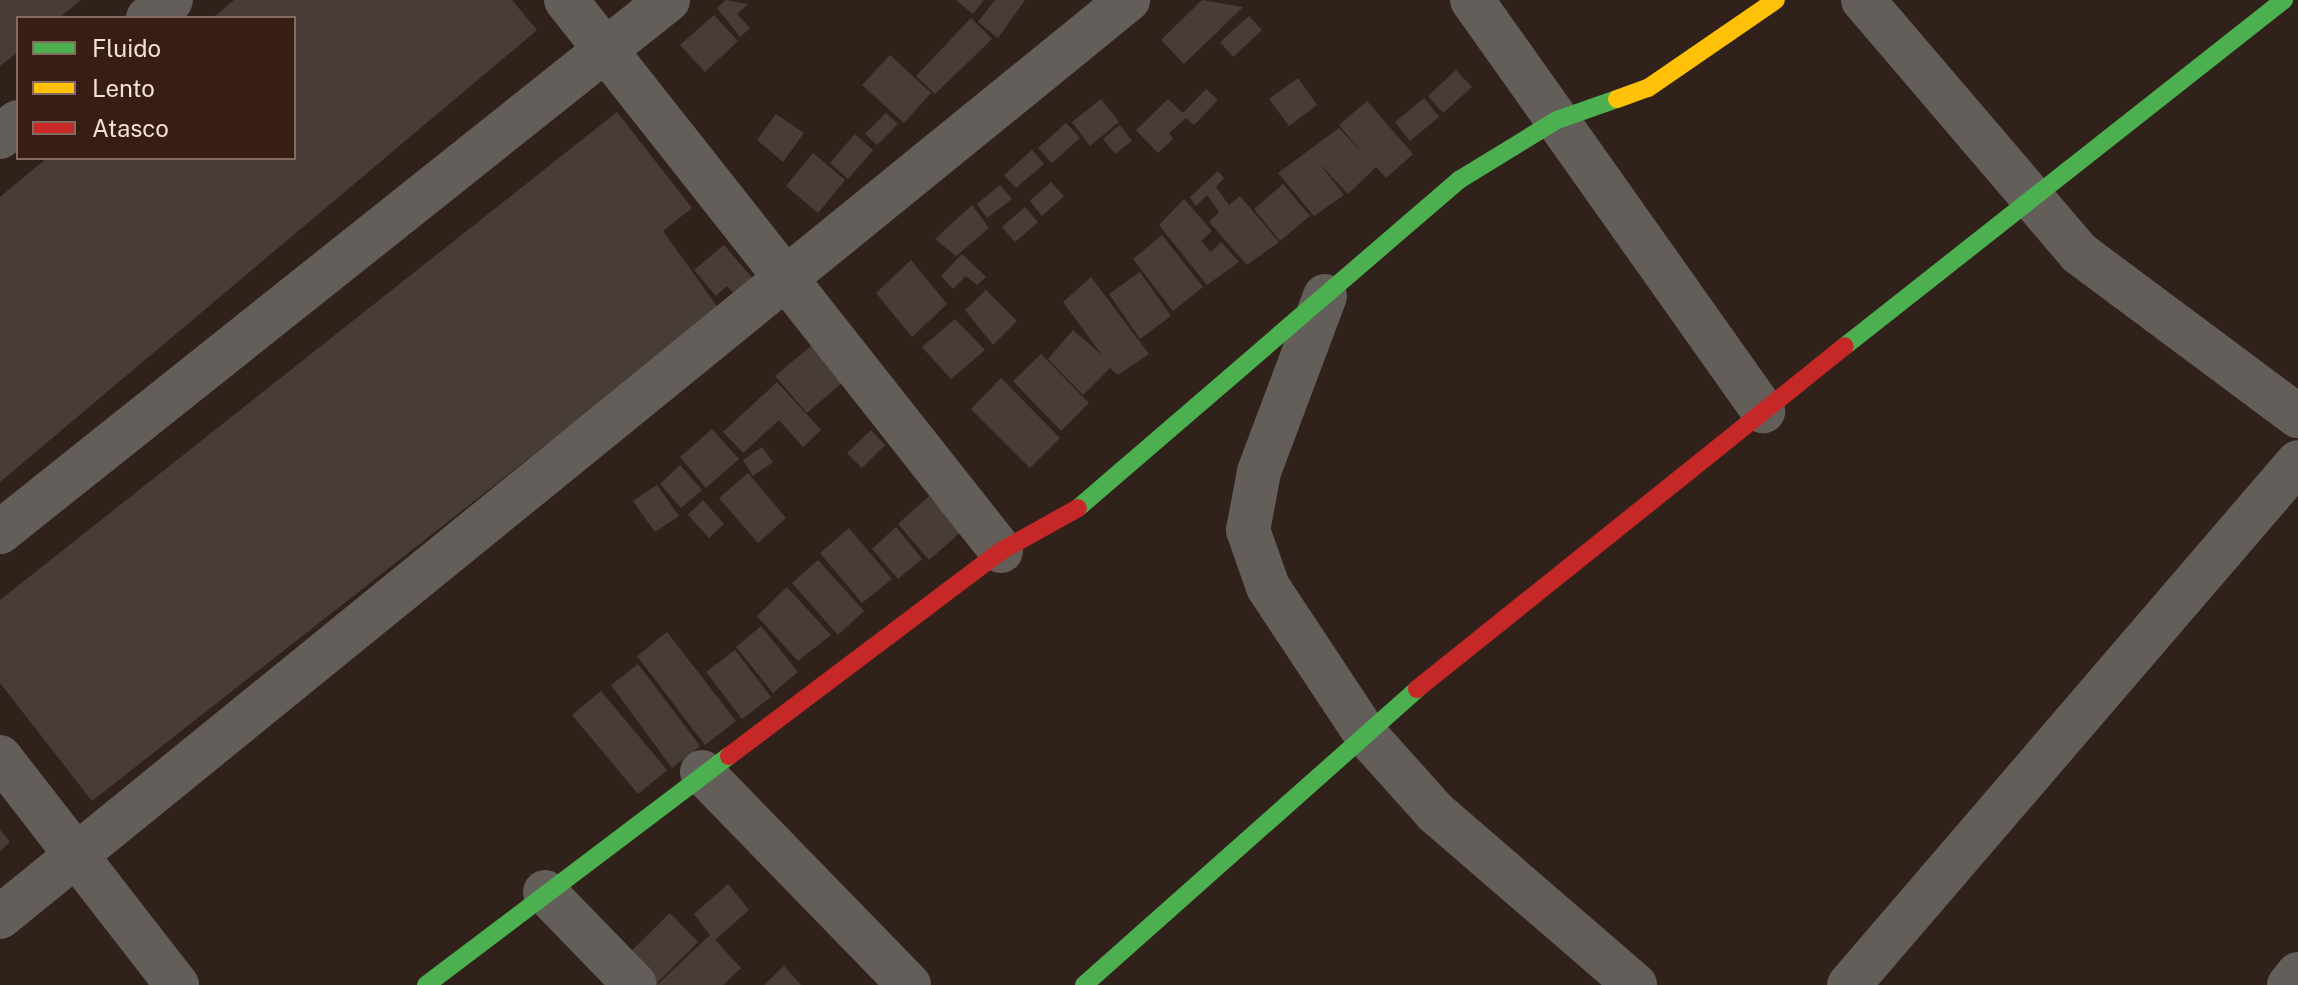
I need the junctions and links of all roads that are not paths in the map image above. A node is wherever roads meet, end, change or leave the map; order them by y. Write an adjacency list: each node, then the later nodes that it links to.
1 (171, 0): 9 (street)
2 (566, 0): 10 (street)
3 (668, 0): 10 (street)
4 (1128, 0): 15 (street)
5 (1472, 0): 11 (street)
6 (1776, 0): 11 (street)
7 (1863, 0): 14 (street)
8 (2284, 0): 14 (street)
9 (151, 16)
10 (610, 51): 15 (street); 20 (street)
11 (1557, 120): 16 (street); 17 (street)
12 (16, 124): 13 (street)
13 (0, 137)
14 (2031, 202): 17 (street); 18 (street)
15 (788, 279): 21 (street); 25 (street)
16 (1325, 296): 21 (street); 22 (street)
17 (1763, 411): 22 (street)
18 (2298, 416)
19 (2298, 462): 35 (street)
20 (0, 532)
21 (1001, 551): 24 (street)
22 (1366, 735): 33 (street); 34 (street)
23 (0, 757): 25 (street)
24 (702, 772): 26 (street); 32 (street)
25 (74, 859): 27 (street); 29 (street)
26 (545, 892): 30 (street); 31 (street)
27 (0, 917)
28 (2298, 974): 36 (street)
29 (177, 985)
30 (426, 985)
31 (635, 985)
32 (909, 985)
33 (1084, 985)
34 (1635, 985)
35 (1849, 985)
36 (2289, 985)

